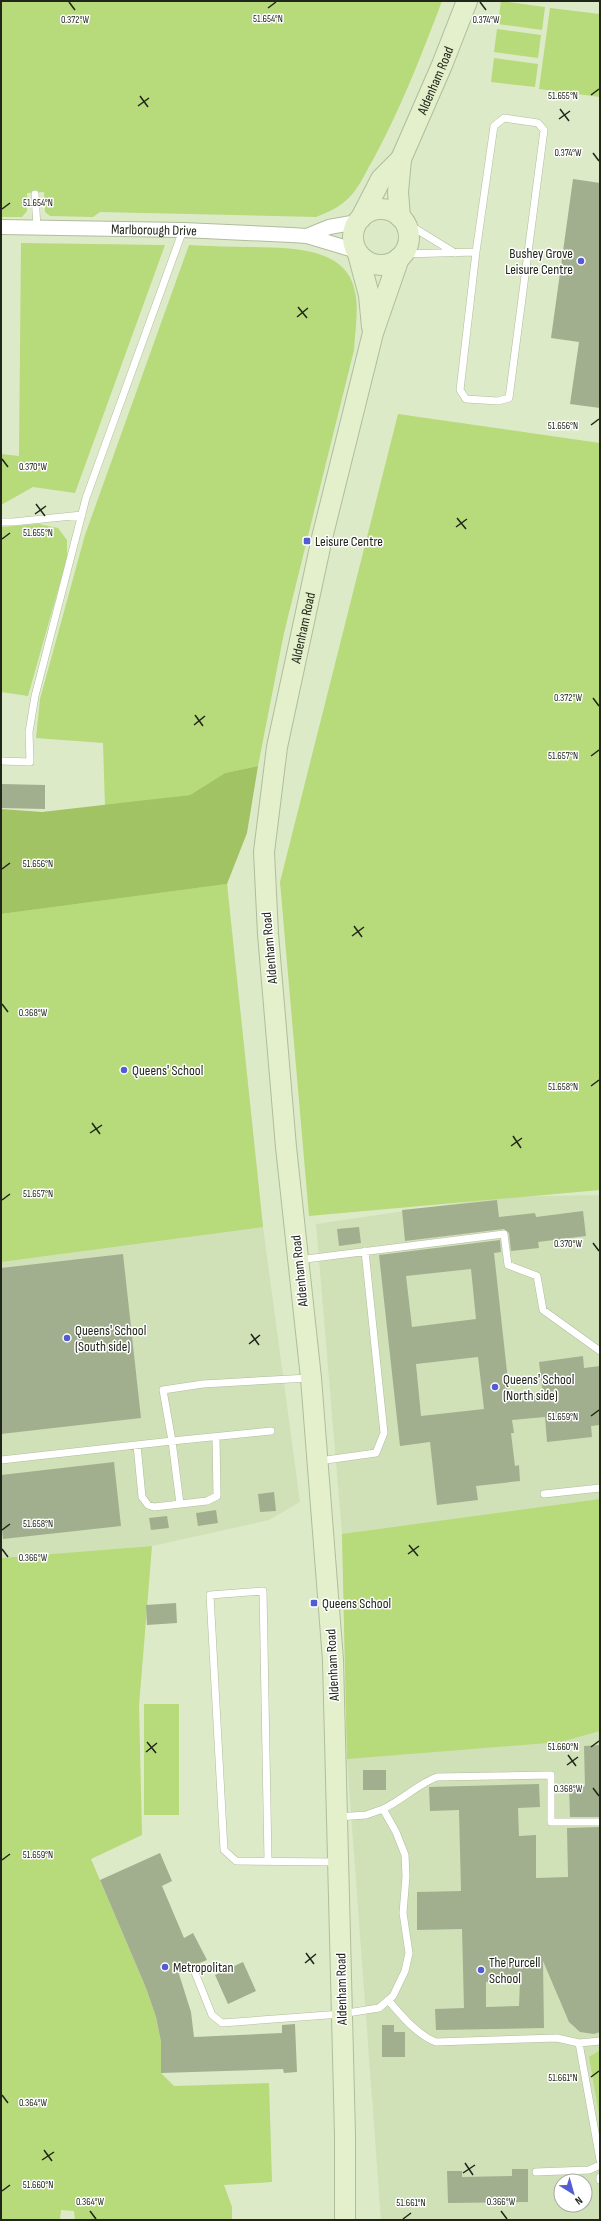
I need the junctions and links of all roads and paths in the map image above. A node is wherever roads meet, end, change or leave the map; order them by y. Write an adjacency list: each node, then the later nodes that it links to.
1 (467, 1): 2 (main road, Aldenham Road)
2 (401, 159): 4 (main road, Aldenham Road); 5 (main road, Aldenham Road)
3 (36, 194): 7 (lane)
4 (402, 219): 5 (main road); 12 (lane); 13 (main road)
5 (359, 220): 9 (street, Marlborough Drive); 11 (main road)
6 (1, 227): 7 (street, Marlborough Drive)
7 (37, 228): 8 (street, Marlborough Drive)
8 (183, 230): 9 (street, Marlborough Drive); 15 (lane)
9 (307, 236): 11 (street, Marlborough Drive)
10 (476, 252): 10 (lane); 12 (lane)
11 (358, 253): 13 (main road); 14 (main road, Aldenham Road)
12 (455, 253): 13 (lane)
13 (401, 256): 14 (main road, Aldenham Road)
14 (373, 333): 19 (main road, Aldenham Road)
15 (82, 515): 16 (lane); 17 (lane)
16 (1, 522)
17 (1, 761)
18 (365, 1251): 19 (lane); 20 (lane); 27 (lane)
19 (298, 1260): 21 (main road, Aldenham Road)
20 (600, 1351)
21 (311, 1378): 24 (lane); 27 (main road, Aldenham Road)
22 (271, 1431): 23 (lane)
23 (216, 1437): 24 (lane); 30 (lane)
24 (172, 1441): 25 (lane); 30 (lane)
25 (137, 1445): 26 (lane); 30 (lane)
26 (1, 1460)
27 (317, 1462): 32 (main road, Aldenham Road)
28 (600, 1488): 29 (lane)
29 (544, 1494)
30 (180, 1504)
31 (383, 1810): 32 (lane); 33 (lane); 37 (lane)
32 (337, 1817): 35 (main road, Aldenham Road)
33 (600, 1822)
34 (268, 1860): 34 (lane); 35 (lane)
35 (339, 1862): 38 (main road, Aldenham Road)
36 (194, 1970): 38 (lane)
37 (388, 2000): 38 (lane); 40 (lane)
38 (341, 2014): 44 (main road, Aldenham Road)
39 (600, 2041): 40 (lane)
40 (579, 2043): 41 (lane)
41 (600, 2160)
42 (600, 2165): 43 (lane)
43 (536, 2172)
44 (345, 2220)

